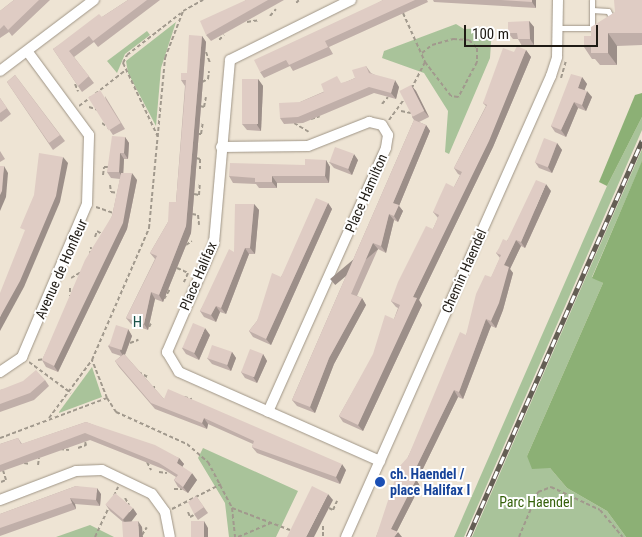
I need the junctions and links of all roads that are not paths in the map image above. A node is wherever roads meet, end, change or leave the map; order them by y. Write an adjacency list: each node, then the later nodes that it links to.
1 (94, 0): 8 (street)
2 (350, 0): 10 (street, Place Halifax)
3 (558, 0): 7 (street, Chemin Haendel)
4 (592, 0): 5 (lane)
5 (592, 10): 6 (lane); 7 (lane)
6 (609, 27)
7 (558, 28): 13 (street, Chemin Haendel)
8 (26, 51): 9 (street); 11 (street, Avenue de Honfleur)
9 (0, 72)
10 (221, 147): 12 (street, Place Halifax); 12 (street, Place Hamilton)
11 (0, 372)
12 (268, 412): 13 (street, Place Halifax)
13 (380, 461): 16 (street, Chemin Haendel)
14 (0, 500): 15 (street)
15 (170, 537)
16 (346, 537)

